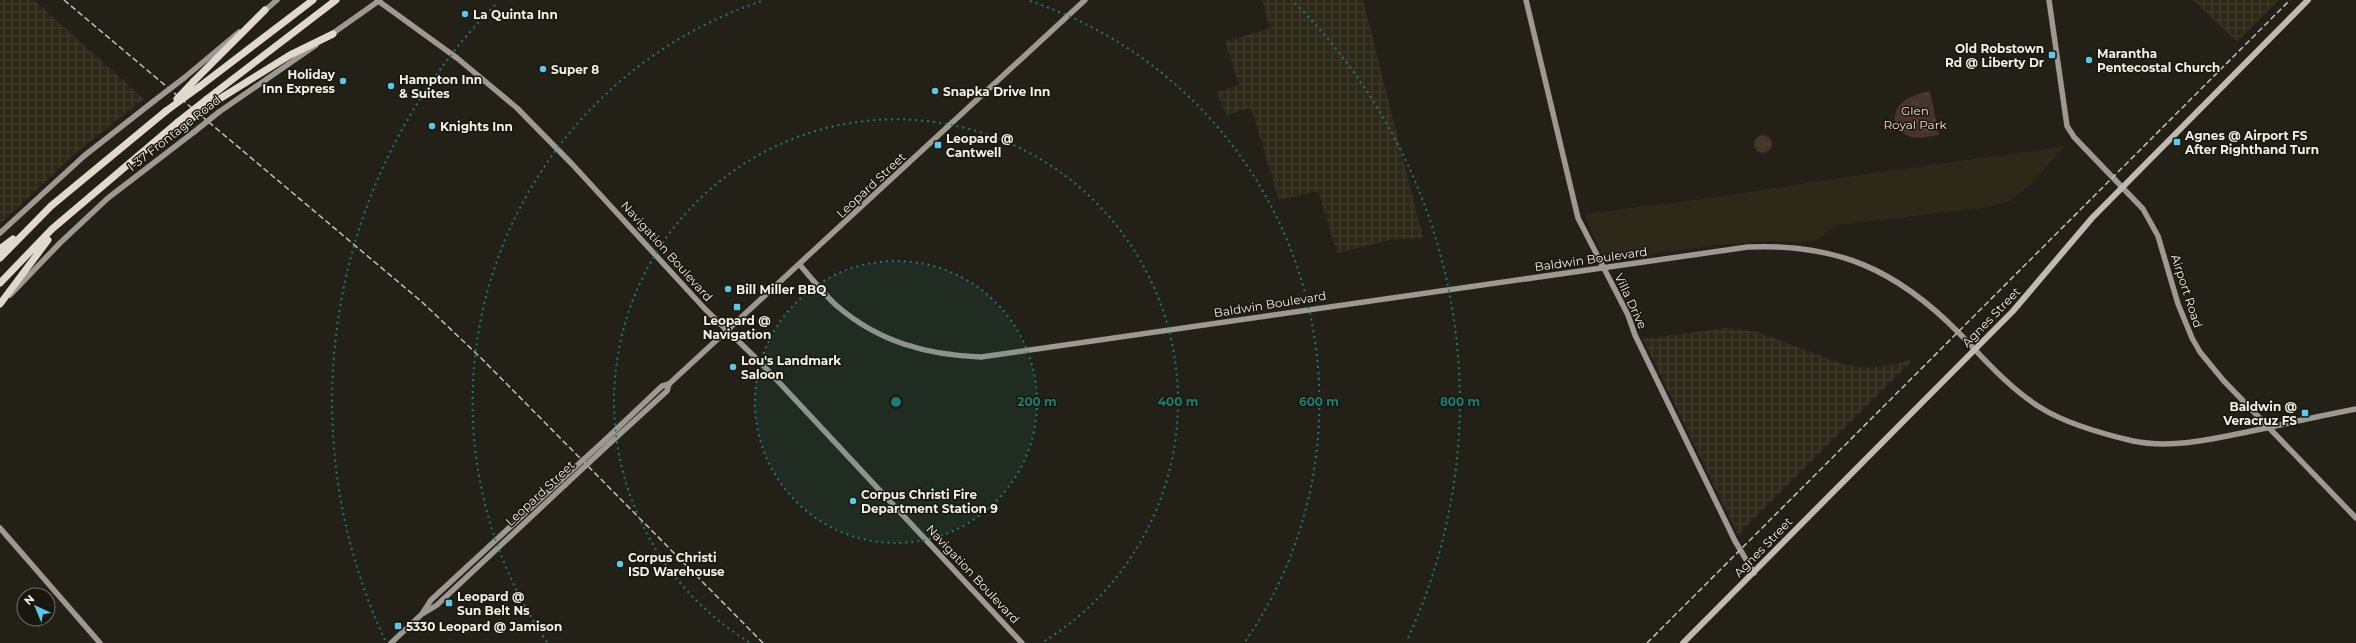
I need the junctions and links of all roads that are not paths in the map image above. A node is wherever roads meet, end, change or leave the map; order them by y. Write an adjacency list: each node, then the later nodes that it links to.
1 (277, 0): 9 (main road)
2 (313, 0): 11 (highway, bridge)
3 (336, 0): 12 (highway, bridge)
4 (379, 0): 10 (main road, I-37 Frontage Road); 23 (main road, Navigation Boulevard)
5 (1085, 0): 19 (main road, Leopard Street)
6 (1526, 0): 20 (main road, Villa Drive)
7 (2049, 0): 13 (main road, Airport Road)
8 (2308, 0): 13 (main road, Agnes Street)
9 (265, 10): 11 (highway, bridge); 16 (main road, bridge)
10 (332, 34): 12 (highway, bridge); 22 (main road, I-37 Frontage Road, bridge)
11 (166, 111): 15 (highway)
12 (180, 123): 14 (highway)
13 (2123, 186): 24 (main road, Agnes Street); 26 (main road, Airport Road)
14 (99, 188): 21 (highway); 22 (highway)
15 (29, 227): 17 (highway); 18 (highway)
16 (0, 233)
17 (0, 249)
18 (0, 258)
19 (800, 265): 20 (main road, Baldwin Boulevard); 23 (main road, Leopard Street)
20 (1604, 269): 24 (main road, Baldwin Boulevard); 29 (main road, Villa Drive)
21 (0, 283)
22 (0, 305)
23 (728, 331): 31 (main road, Leopard Street, bridge); 32 (main road, Navigation Boulevard)
24 (1975, 350): 26 (main road, Baldwin Boulevard); 29 (main road, Agnes Street)
25 (2356, 409): 26 (main road, Baldwin Boulevard)
26 (2268, 427): 27 (main road, Airport Road)
27 (2356, 518)
28 (0, 528): 30 (main road)
29 (1754, 573): 33 (main road, Agnes Street)
30 (100, 643)
31 (391, 643)
32 (1022, 643)
33 (1683, 643)

